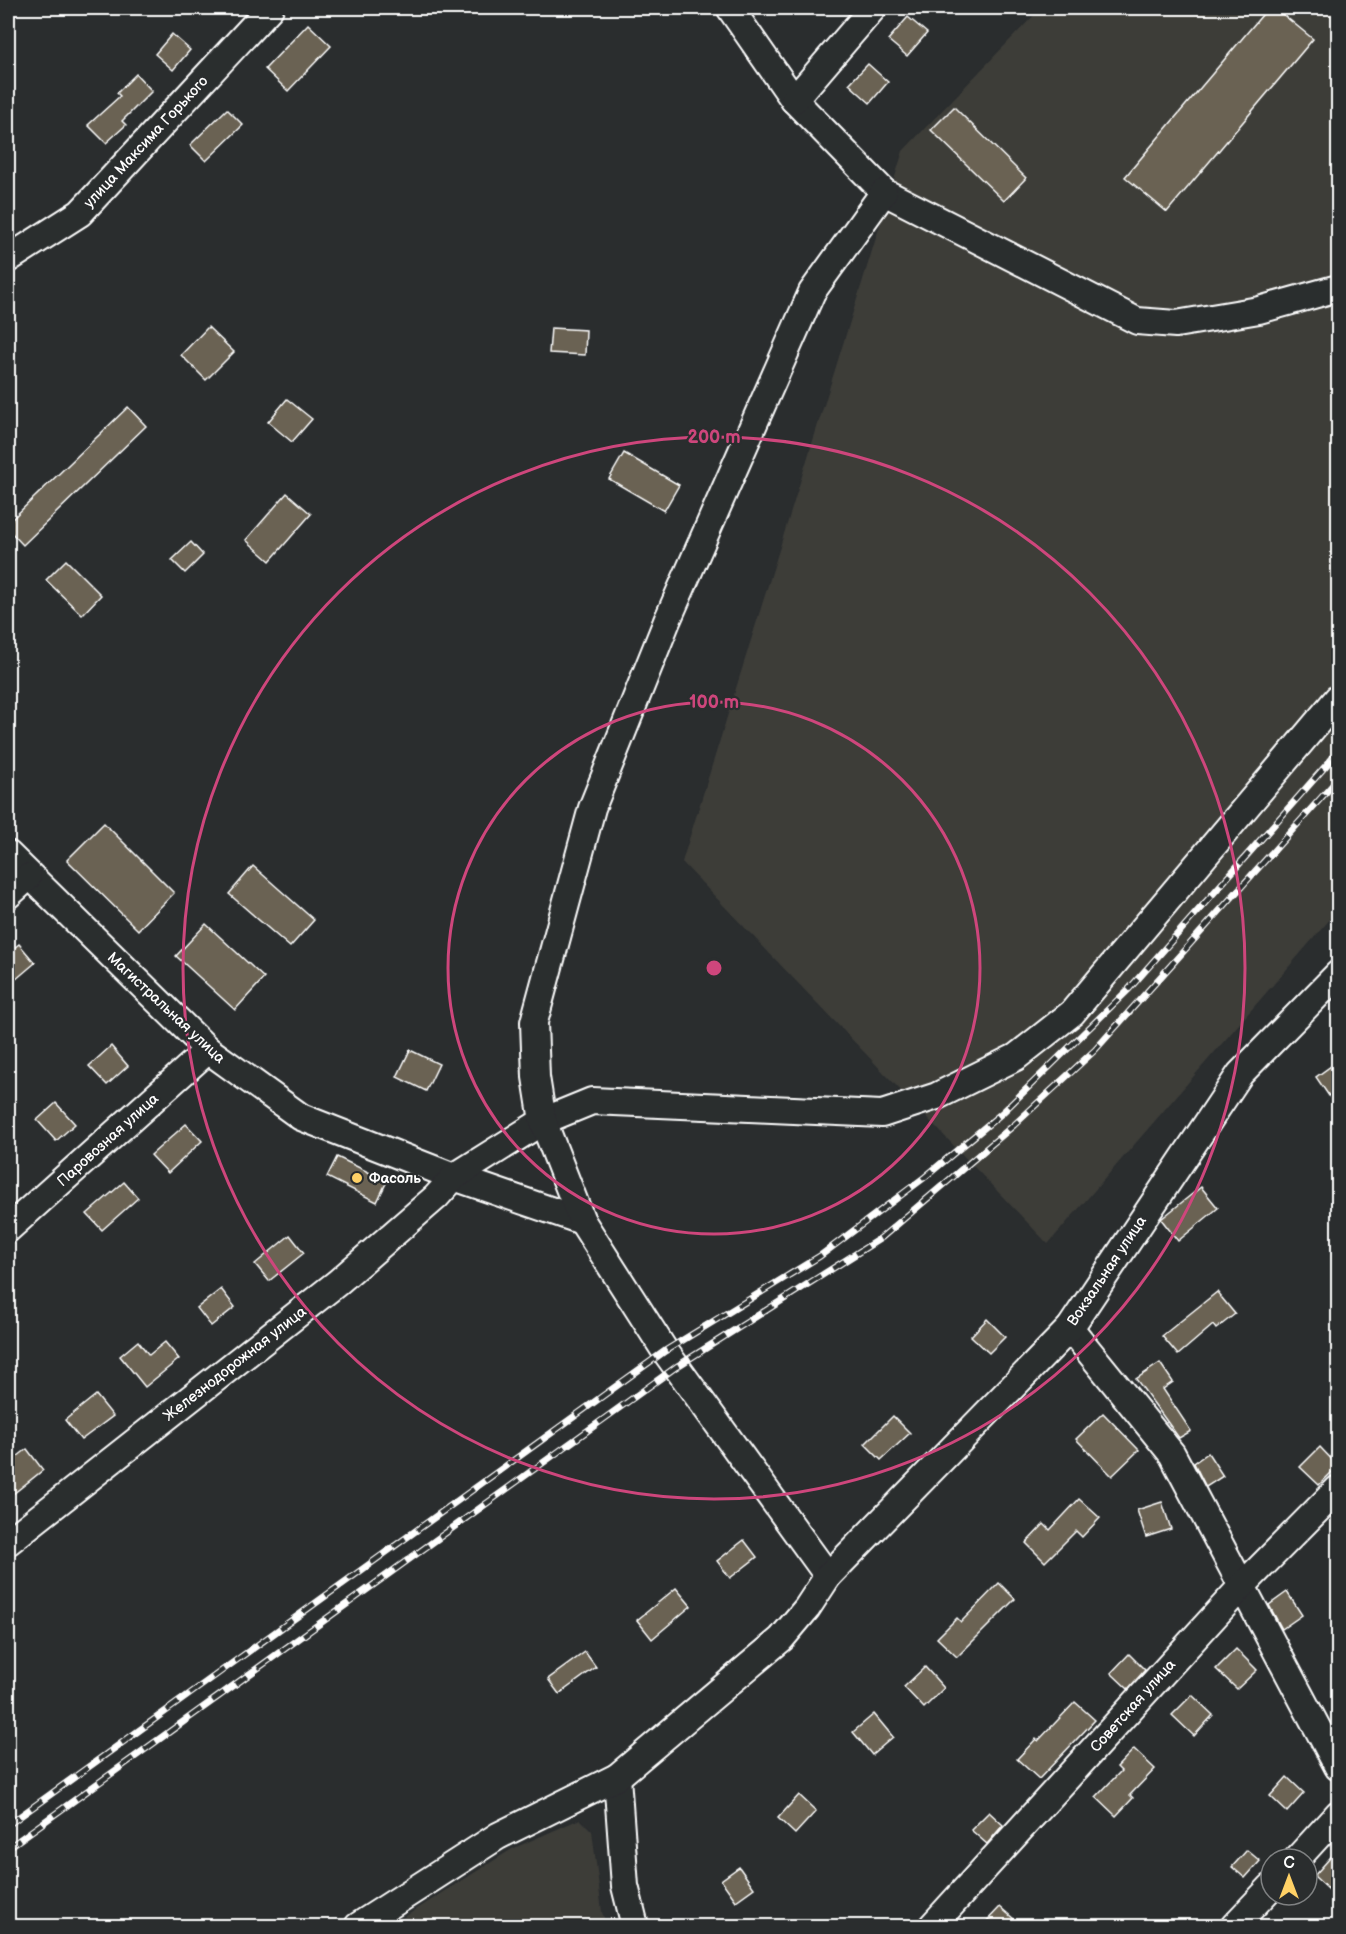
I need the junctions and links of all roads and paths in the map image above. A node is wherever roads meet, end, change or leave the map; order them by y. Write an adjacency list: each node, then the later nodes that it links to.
1 (270, 8): 6 (street, улица Максима Горького)
2 (730, 8): 4 (street)
3 (873, 8): 4 (street)
4 (794, 100): 5 (street)
5 (884, 192): 7 (street); 14 (street)
6 (8, 259)
7 (1338, 288)
8 (1338, 698): 14 (street, Железнодорожная улица)
9 (8, 854): 10 (street, Магистральная улица)
10 (28, 877): 11 (street); 13 (street, Магистральная улица)
11 (8, 895)
12 (1338, 974): 18 (street, Вокзальная улица)
13 (208, 1050): 15 (street, Магистральная улица); 17 (street, Паровозная улица)
14 (543, 1121): 15 (street, Железнодорожная улица); 16 (street)
15 (454, 1177): 16 (street, Магистральная улица); 20 (street, Железнодорожная улица)
16 (582, 1221): 21 (street)
17 (8, 1229)
18 (1070, 1328): 21 (street, Вокзальная улица); 22 (street)
19 (1338, 1489): 22 (street, Советская улица)
20 (8, 1542)
21 (828, 1576): 24 (street, Вокзальная улица)
22 (1243, 1585): 23 (street); 30 (street, Советская улица)
23 (1338, 1767)
24 (617, 1777): 28 (street, Вокзальная улица); 29 (street)
25 (1338, 1814): 26 (street)
26 (1307, 1847)
27 (1259, 1900): 31 (street)
28 (358, 1926)
29 (635, 1926)
30 (932, 1926)
31 (1234, 1926)

